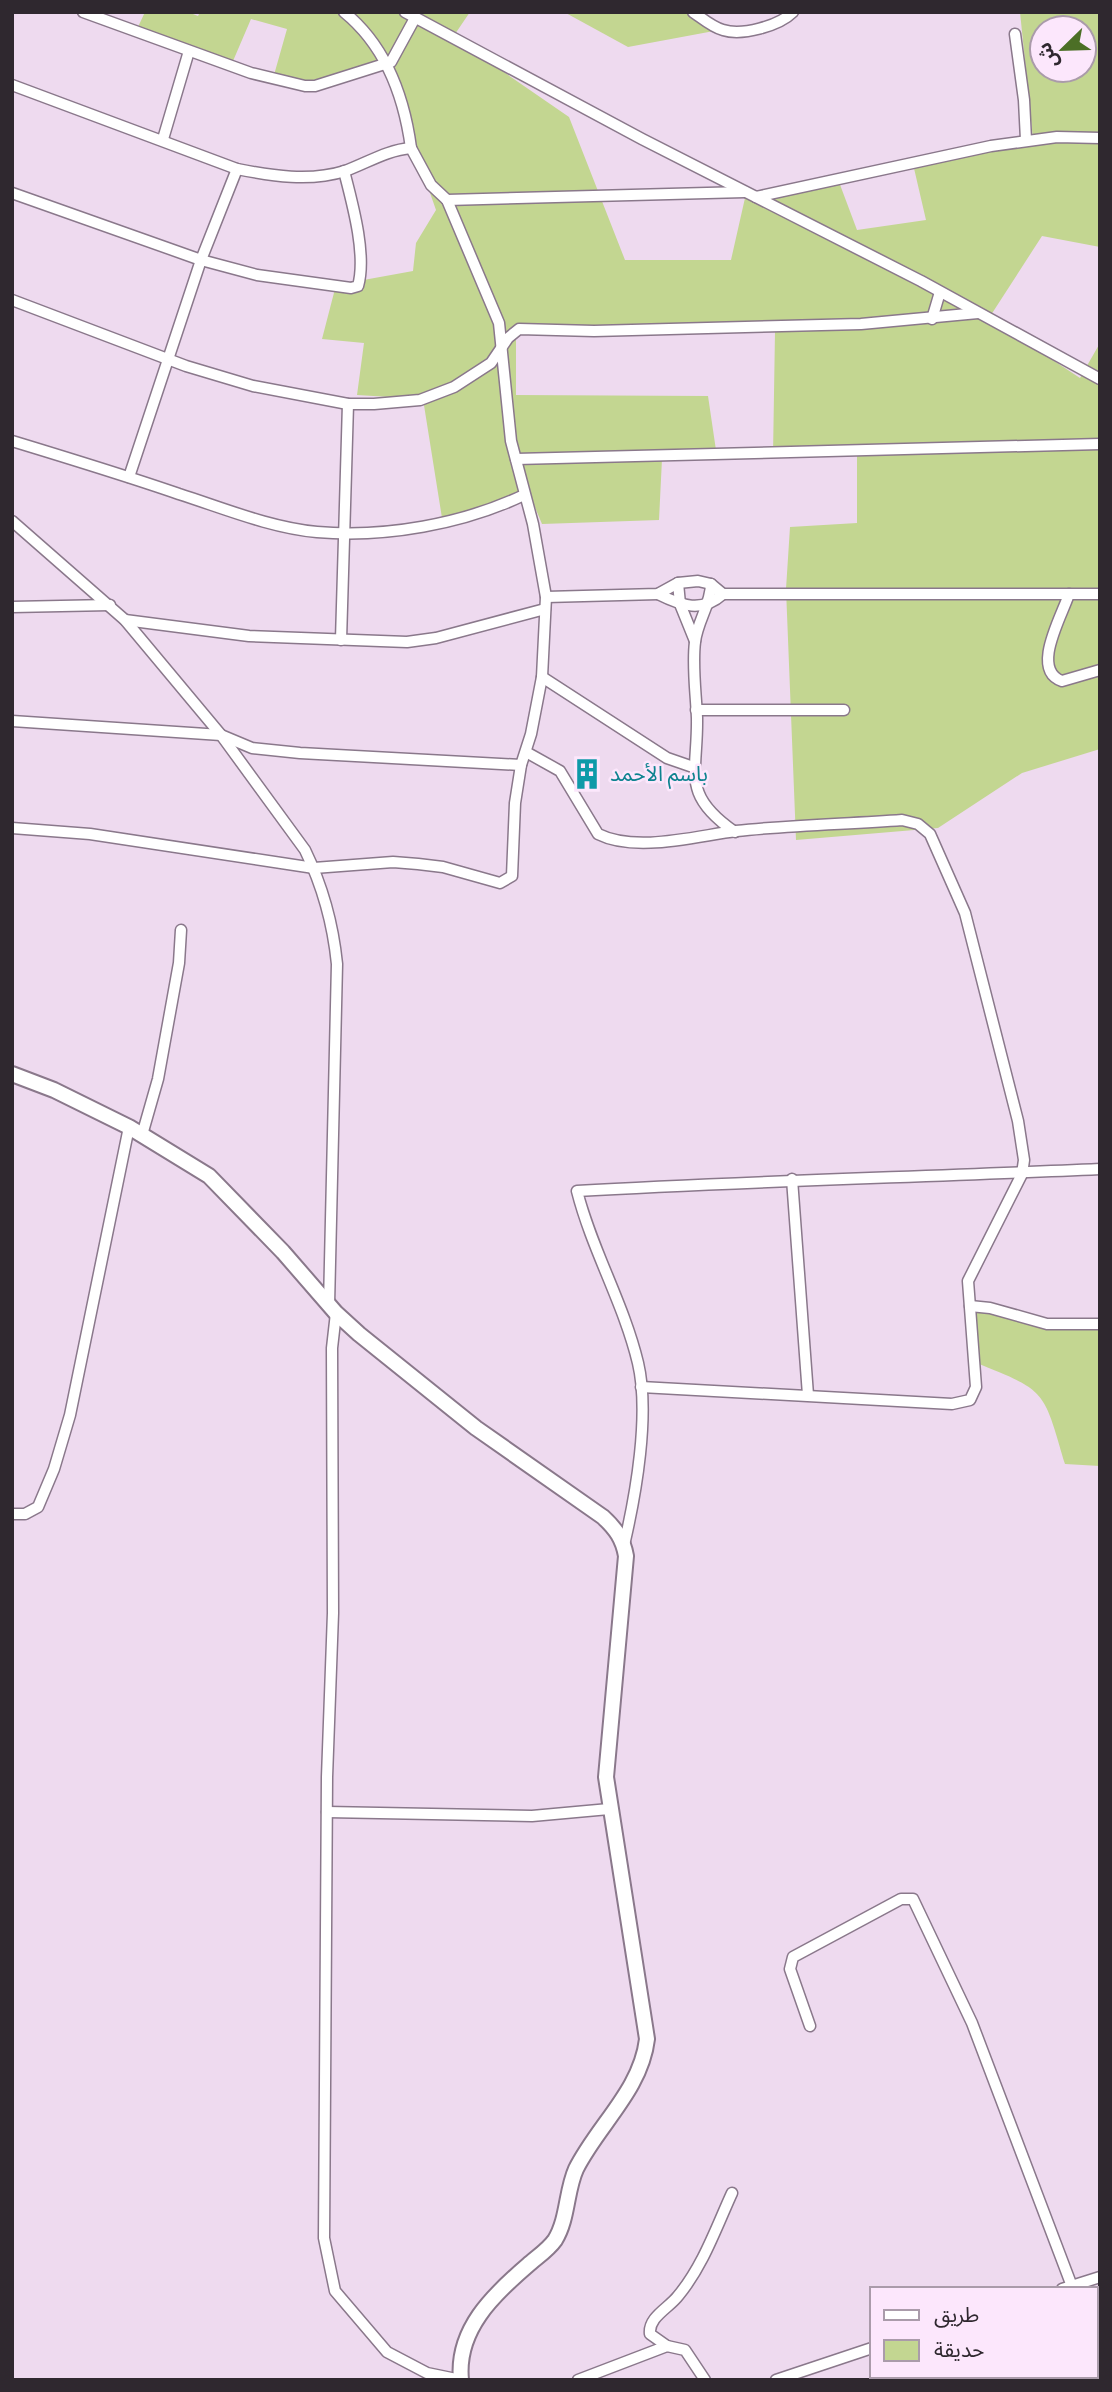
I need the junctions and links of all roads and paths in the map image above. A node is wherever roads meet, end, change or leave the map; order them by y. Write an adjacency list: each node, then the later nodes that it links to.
1 (83, 12): 6 (street)
2 (344, 12): 10 (street)
3 (405, 12): 7 (street)
4 (693, 12): 5 (street)
5 (793, 12)
6 (109, 17): 9 (street)
7 (415, 18): 10 (street); 19 (street)
8 (1015, 34): 14 (street)
9 (188, 51): 10 (street); 13 (street)
10 (387, 64): 15 (street)
11 (12, 85): 13 (street)
12 (1100, 138): 14 (street)
13 (163, 139): 16 (street)
14 (1026, 140): 19 (street)
15 (411, 148): 17 (street); 20 (street)
16 (237, 169): 17 (street); 21 (street)
17 (344, 171): 21 (street)
18 (12, 194): 21 (street)
19 (751, 195): 20 (street); 22 (street)
20 (447, 200): 26 (street)
21 (201, 260): 27 (street)
22 (940, 292): 24 (street); 25 (street)
23 (12, 300): 27 (street)
24 (978, 313): 25 (street); 28 (street)
25 (932, 319): 26 (street)
26 (502, 350): 29 (street); 32 (street)
27 (168, 359): 29 (street); 33 (street)
28 (1100, 379)
29 (348, 404): 36 (street)
30 (12, 441): 33 (street)
31 (1100, 444): 32 (street)
32 (516, 459): 34 (street)
33 (129, 477): 36 (street)
34 (524, 495): 36 (street); 43 (street)
35 (12, 521): 45 (street)
36 (343, 533): 50 (street)
37 (678, 583): 38 (street); 39 (street); 44 (street)
38 (711, 584): 40 (street); 47 (street)
39 (658, 594): 43 (street); 44 (street)
40 (723, 594): 41 (street); 47 (street)
41 (1069, 594): 42 (street); 52 (street)
42 (1100, 594)
43 (546, 597): 48 (street)
44 (680, 604): 47 (street); 51 (street)
45 (110, 605): 46 (street); 49 (street)
46 (12, 607)
47 (705, 607): 51 (street)
48 (545, 609): 50 (street); 53 (street)
49 (125, 620): 50 (street); 57 (street)
50 (341, 640)
51 (695, 641): 54 (street)
52 (1100, 670)
53 (542, 677): 58 (street); 60 (street)
54 (696, 710): 55 (street); 60 (street)
55 (844, 710)
56 (12, 721): 57 (street)
57 (222, 735): 59 (street); 63 (street)
58 (526, 752): 59 (street); 62 (street)
59 (520, 765): 63 (street)
60 (693, 767): 62 (street)
61 (12, 828): 63 (street)
62 (735, 832): 69 (street)
63 (314, 868): 72 (street)
64 (181, 930): 67 (street)
65 (12, 1074): 66 (street)
66 (129, 1127): 67 (street); 76 (street)
67 (142, 1135): 72 (street)
68 (1100, 1169): 69 (street)
69 (1022, 1174): 70 (street); 71 (street)
70 (792, 1179): 74 (street); 75 (street)
71 (970, 1306): 73 (street); 75 (street)
72 (332, 1309): 77 (street); 79 (street)
73 (1100, 1324)
74 (641, 1387): 75 (street); 77 (street)
75 (808, 1395)
76 (12, 1514)
77 (624, 1545): 78 (street)
78 (609, 1809): 79 (street); 87 (street)
79 (327, 1812): 87 (street)
80 (810, 2026): 83 (street)
81 (732, 2193): 85 (street)
82 (1100, 2277): 84 (street)
83 (1068, 2287)
84 (1071, 2287)
85 (667, 2346): 88 (street); 89 (street)
86 (870, 2349): 90 (street)
87 (461, 2380)
88 (578, 2380)
89 (705, 2380)
90 (776, 2380)

